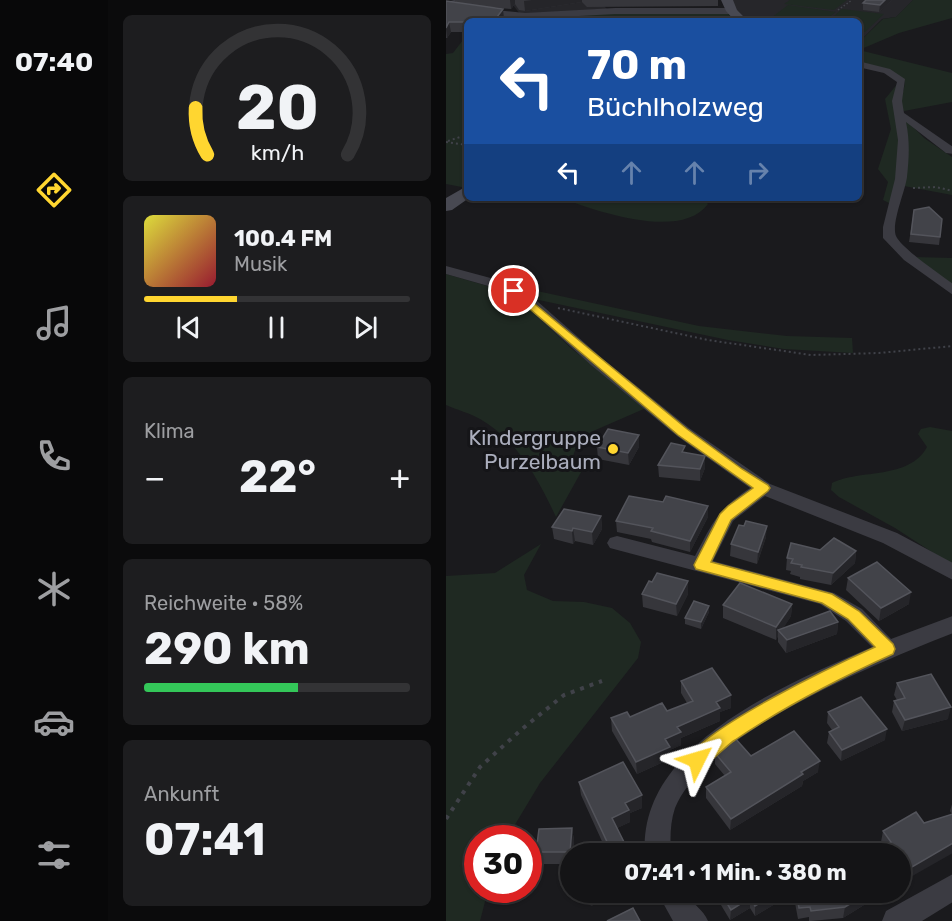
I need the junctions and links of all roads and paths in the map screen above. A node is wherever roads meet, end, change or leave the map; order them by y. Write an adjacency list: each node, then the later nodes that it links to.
1 (460, 0): 3 (lane)
2 (852, 0): 5 (path)
3 (446, 5): 4 (street)
4 (730, 5): 6 (street)
5 (838, 10)
6 (740, 18)
7 (862, 65): 8 (street)
8 (901, 115): 12 (street); 18 (street)
9 (460, 137): 10 (path)
10 (446, 142): 11 (path)
11 (464, 145)
12 (950, 152)
13 (907, 190): 14 (path)
14 (953, 191)
15 (464, 193): 16 (street)
16 (446, 206)
17 (446, 270): 19 (street)
18 (953, 291)
19 (536, 306): 20 (path); 21 (street)
20 (953, 346)
21 (763, 488): 23 (street); 24 (street)
22 (617, 543): 23 (street)
23 (701, 565): 26 (street)
24 (953, 573)
25 (953, 624): 26 (street)
26 (887, 649): 29 (street)
27 (602, 681): 28 (path)
28 (446, 819)
29 (657, 843)
30 (953, 887): 33 (street)
31 (676, 903): 32 (street)
32 (694, 921)
33 (896, 921)

